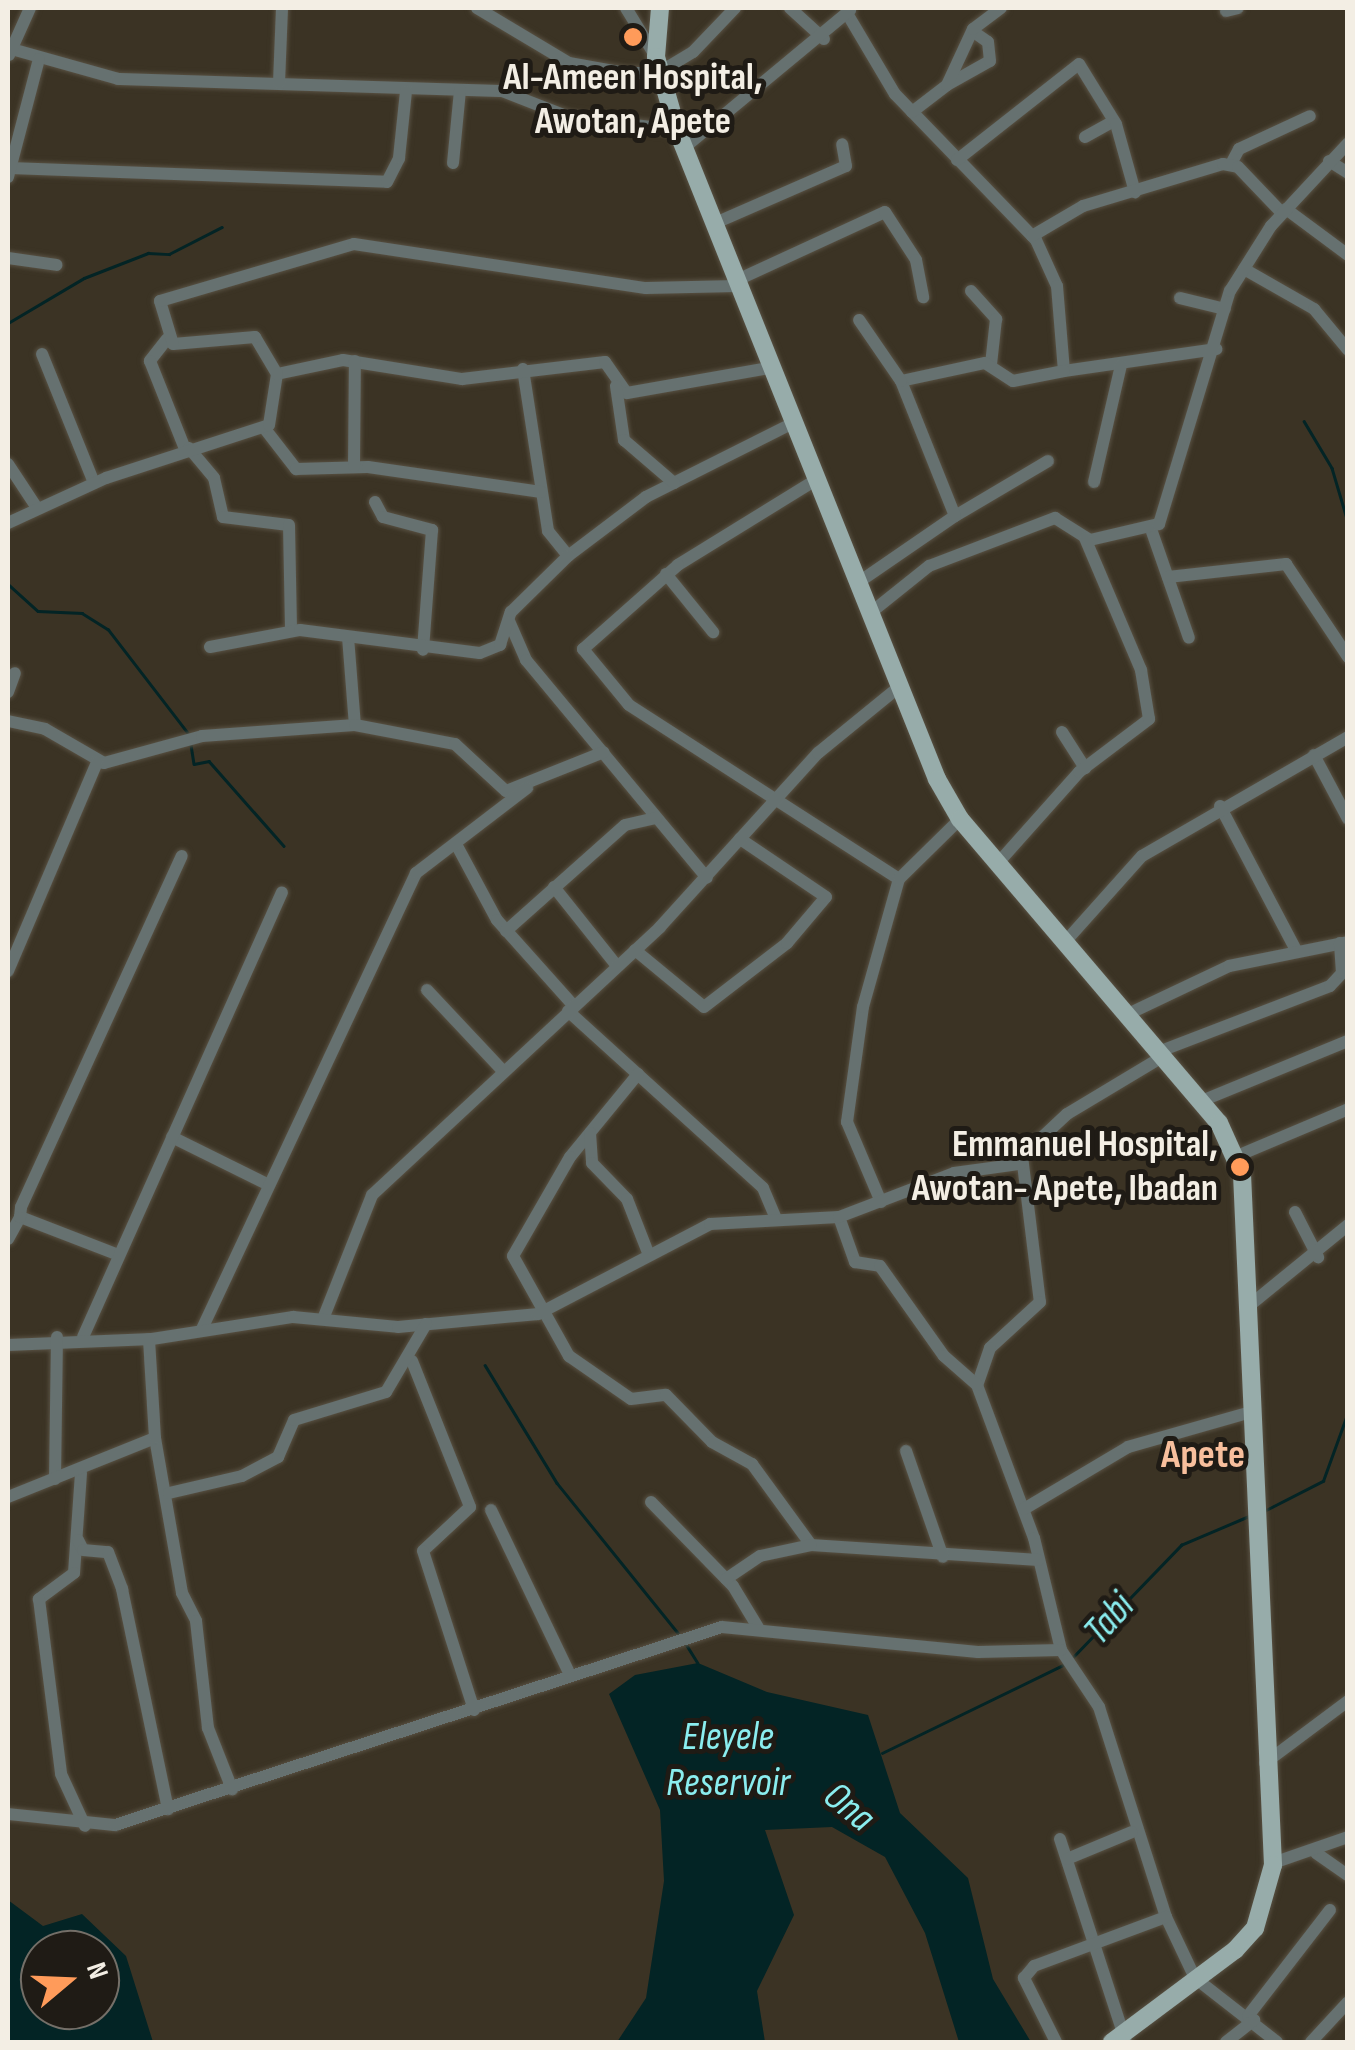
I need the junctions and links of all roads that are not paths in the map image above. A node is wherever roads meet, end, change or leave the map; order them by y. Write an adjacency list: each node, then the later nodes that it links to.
1 (30, 8): 12 (street)
2 (282, 8): 15 (street)
3 (477, 8): 14 (street)
4 (626, 8): 14 (street)
5 (660, 8): 14 (main road)
6 (735, 8): 14 (street)
7 (790, 8): 11 (street)
8 (1001, 8): 10 (street)
9 (850, 12): 11 (street); 19 (street)
10 (972, 31): 16 (street); 16 (street)
11 (824, 39): 26 (street)
12 (9, 52): 13 (street)
13 (39, 60): 15 (street); 31 (street)
14 (657, 65): 22 (main road)
15 (279, 83): 18 (street)
16 (947, 86): 19 (street)
17 (460, 90): 18 (street); 22 (street); 29 (street)
18 (406, 91): 31 (street)
19 (912, 112): 27 (street)
20 (1310, 116): 30 (street)
21 (1114, 121): 23 (street); 27 (street); 33 (street)
22 (677, 130): 26 (main road)
23 (1085, 137)
24 (1348, 143): 28 (street)
25 (842, 144): 35 (street)
26 (684, 148): 35 (main road)
27 (957, 160): 36 (street)
28 (1329, 160): 32 (street); 34 (street)
29 (453, 164)
30 (1231, 164): 33 (street); 34 (street)
31 (9, 173)
32 (1348, 173)
33 (1135, 192): 36 (street)
34 (1284, 211): 37 (street); 40 (street)
35 (713, 224): 41 (main road)
36 (1032, 236): 56 (street)
37 (1348, 255)
38 (8, 258): 39 (street)
39 (57, 265)
40 (1244, 268): 45 (street); 49 (street)
41 (736, 284): 43 (street); 47 (street); 54 (main road)
42 (971, 290): 52 (street)
43 (923, 296)
44 (1180, 298): 45 (street)
45 (1226, 309): 48 (street)
46 (860, 320): 58 (street)
47 (167, 338): 57 (street); 62 (street)
48 (1216, 349): 53 (street); 75 (street)
49 (1348, 350)
50 (42, 354): 67 (street)
51 (354, 361): 55 (street); 57 (street); 65 (street)
52 (991, 364): 56 (street); 58 (street)
53 (1121, 365): 56 (street); 68 (street)
54 (769, 368): 59 (street); 60 (main road)
55 (524, 369): 59 (street); 70 (street)
56 (1064, 371)
57 (277, 374): 61 (street)
58 (901, 381): 73 (street)
59 (616, 384): 69 (street)
60 (791, 424): 66 (main road); 69 (street)
61 (265, 429): 62 (street); 65 (street)
62 (187, 448): 67 (street); 83 (street)
63 (1048, 461): 73 (street)
64 (8, 464): 72 (street)
65 (354, 466): 70 (street)
66 (814, 480): 78 (street); 80 (main road)
67 (94, 482): 72 (street)
68 (1094, 482)
69 (674, 483): 77 (street)
70 (541, 492): 77 (street)
71 (375, 502): 88 (street)
72 (37, 508): 74 (street)
73 (955, 516): 80 (street)
74 (8, 523)
75 (1152, 529): 76 (street); 79 (street)
76 (1085, 538): 81 (street); 100 (street)
77 (568, 556): 82 (street)
78 (666, 574): 84 (street); 102 (street)
79 (1168, 577): 86 (street); 89 (street)
80 (856, 584): 81 (main road)
81 (869, 614): 91 (main road)
82 (508, 619): 88 (street); 97 (street)
83 (291, 630): 85 (street); 87 (street)
84 (713, 632)
85 (348, 637): 88 (street); 94 (street)
86 (1189, 638)
87 (210, 648)
88 (423, 650)
89 (1348, 657)
90 (15, 673): 92 (street)
91 (899, 687): 102 (street); 106 (main road)
92 (8, 692)
93 (8, 721): 99 (street)
94 (355, 725): 99 (street); 101 (street)
95 (1062, 732): 100 (street)
96 (1348, 737): 98 (street)
97 (604, 752): 101 (street); 104 (street)
98 (1314, 754): 103 (street); 105 (street)
99 (97, 762): 121 (street)
100 (1085, 768): 110 (street)
101 (526, 788): 108 (street)
102 (771, 802): 107 (street); 112 (street)
103 (1220, 806): 116 (street); 118 (street)
104 (656, 818): 111 (street); 113 (street)
105 (1348, 818)
106 (960, 819): 110 (main road); 112 (street)
107 (740, 839): 111 (street); 119 (street)
108 (456, 844): 115 (street); 135 (street)
109 (182, 856): 138 (street)
110 (998, 863): 116 (main road)
111 (707, 878): 119 (street)
112 (899, 879): 136 (street)
113 (554, 887): 115 (street); 120 (street)
114 (282, 892): 132 (street)
115 (506, 931): 123 (street)
116 (1065, 942): 124 (main road)
117 (1344, 943): 118 (street); 126 (street)
118 (1295, 948): 124 (street)
119 (634, 950): 120 (street)
120 (617, 966): 123 (street)
121 (8, 972)
122 (427, 990): 127 (street)
123 (571, 1009): 127 (street); 128 (street)
124 (1126, 1015): 126 (main road)
125 (1348, 1041): 129 (street)
126 (1160, 1054): 129 (main road); 134 (street)
127 (502, 1070): 148 (street)
128 (638, 1074): 131 (street); 140 (street)
129 (1200, 1102): 133 (main road)
130 (1348, 1109): 133 (street)
131 (590, 1132): 143 (street); 147 (street)
132 (172, 1137): 135 (street); 144 (street)
133 (1236, 1156): 146 (main road)
134 (1020, 1164): 136 (street); 156 (street)
135 (268, 1185): 150 (street)
136 (881, 1202): 139 (street)
137 (1295, 1212): 145 (street)
138 (20, 1217): 142 (street); 144 (street)
139 (840, 1217): 140 (street); 156 (street)
140 (776, 1218): 143 (street)
141 (1345, 1233): 145 (street)
142 (8, 1238)
143 (647, 1250): 147 (street)
144 (116, 1254): 152 (street)
145 (1318, 1257): 146 (street)
146 (1250, 1306): 157 (main road)
147 (538, 1314): 149 (street); 168 (street)
148 (322, 1319): 149 (street); 150 (street)
149 (426, 1324): 155 (street)
150 (201, 1331): 153 (street)
151 (58, 1337): 152 (street); 154 (street); 161 (street)
152 (83, 1337): 153 (street)
153 (149, 1339): 158 (street)
154 (8, 1345)
155 (412, 1361): 162 (street); 176 (street)
156 (977, 1385): 165 (street)
157 (1254, 1411): 165 (street); 177 (main road)
158 (156, 1438): 160 (street); 162 (street)
159 (906, 1451): 169 (street)
160 (81, 1473): 161 (street); 167 (street)
161 (55, 1479): 163 (street)
162 (169, 1493): 178 (street)
163 (8, 1497)
164 (651, 1502): 171 (street)
165 (1024, 1509): 170 (street)
166 (492, 1510): 174 (street)
167 (76, 1538): 179 (street); 181 (street)
168 (811, 1545): 169 (street); 171 (street)
169 (944, 1557): 170 (street)
170 (1039, 1560): 173 (street)
171 (726, 1579): 172 (street)
172 (760, 1629): 173 (street); 174 (street)
173 (1066, 1656): 182 (street)
174 (568, 1671): 176 (street)
175 (1348, 1700): 177 (street)
176 (474, 1710): 178 (street)
177 (1265, 1763): 187 (main road)
178 (232, 1788): 179 (street)
179 (168, 1809): 181 (street)
180 (8, 1814): 181 (street)
181 (85, 1826)
182 (1132, 1832): 186 (street); 190 (street)
183 (1348, 1837): 185 (street)
184 (1060, 1839): 186 (street)
185 (1316, 1854): 187 (street); 188 (street)
186 (1068, 1860): 191 (street)
187 (1273, 1863): 192 (main road)
188 (1348, 1875)
189 (1330, 1910): 194 (street)
190 (1166, 1917): 191 (street); 192 (street)
191 (1097, 1946): 195 (street); 196 (street)
192 (1195, 1978): 194 (street); 195 (main road)
193 (1348, 2002): 199 (street)
194 (1251, 2018): 197 (street); 198 (street)
195 (1120, 2040)
196 (1056, 2042)
197 (1226, 2042)
198 (1277, 2042)
199 (1311, 2042)

